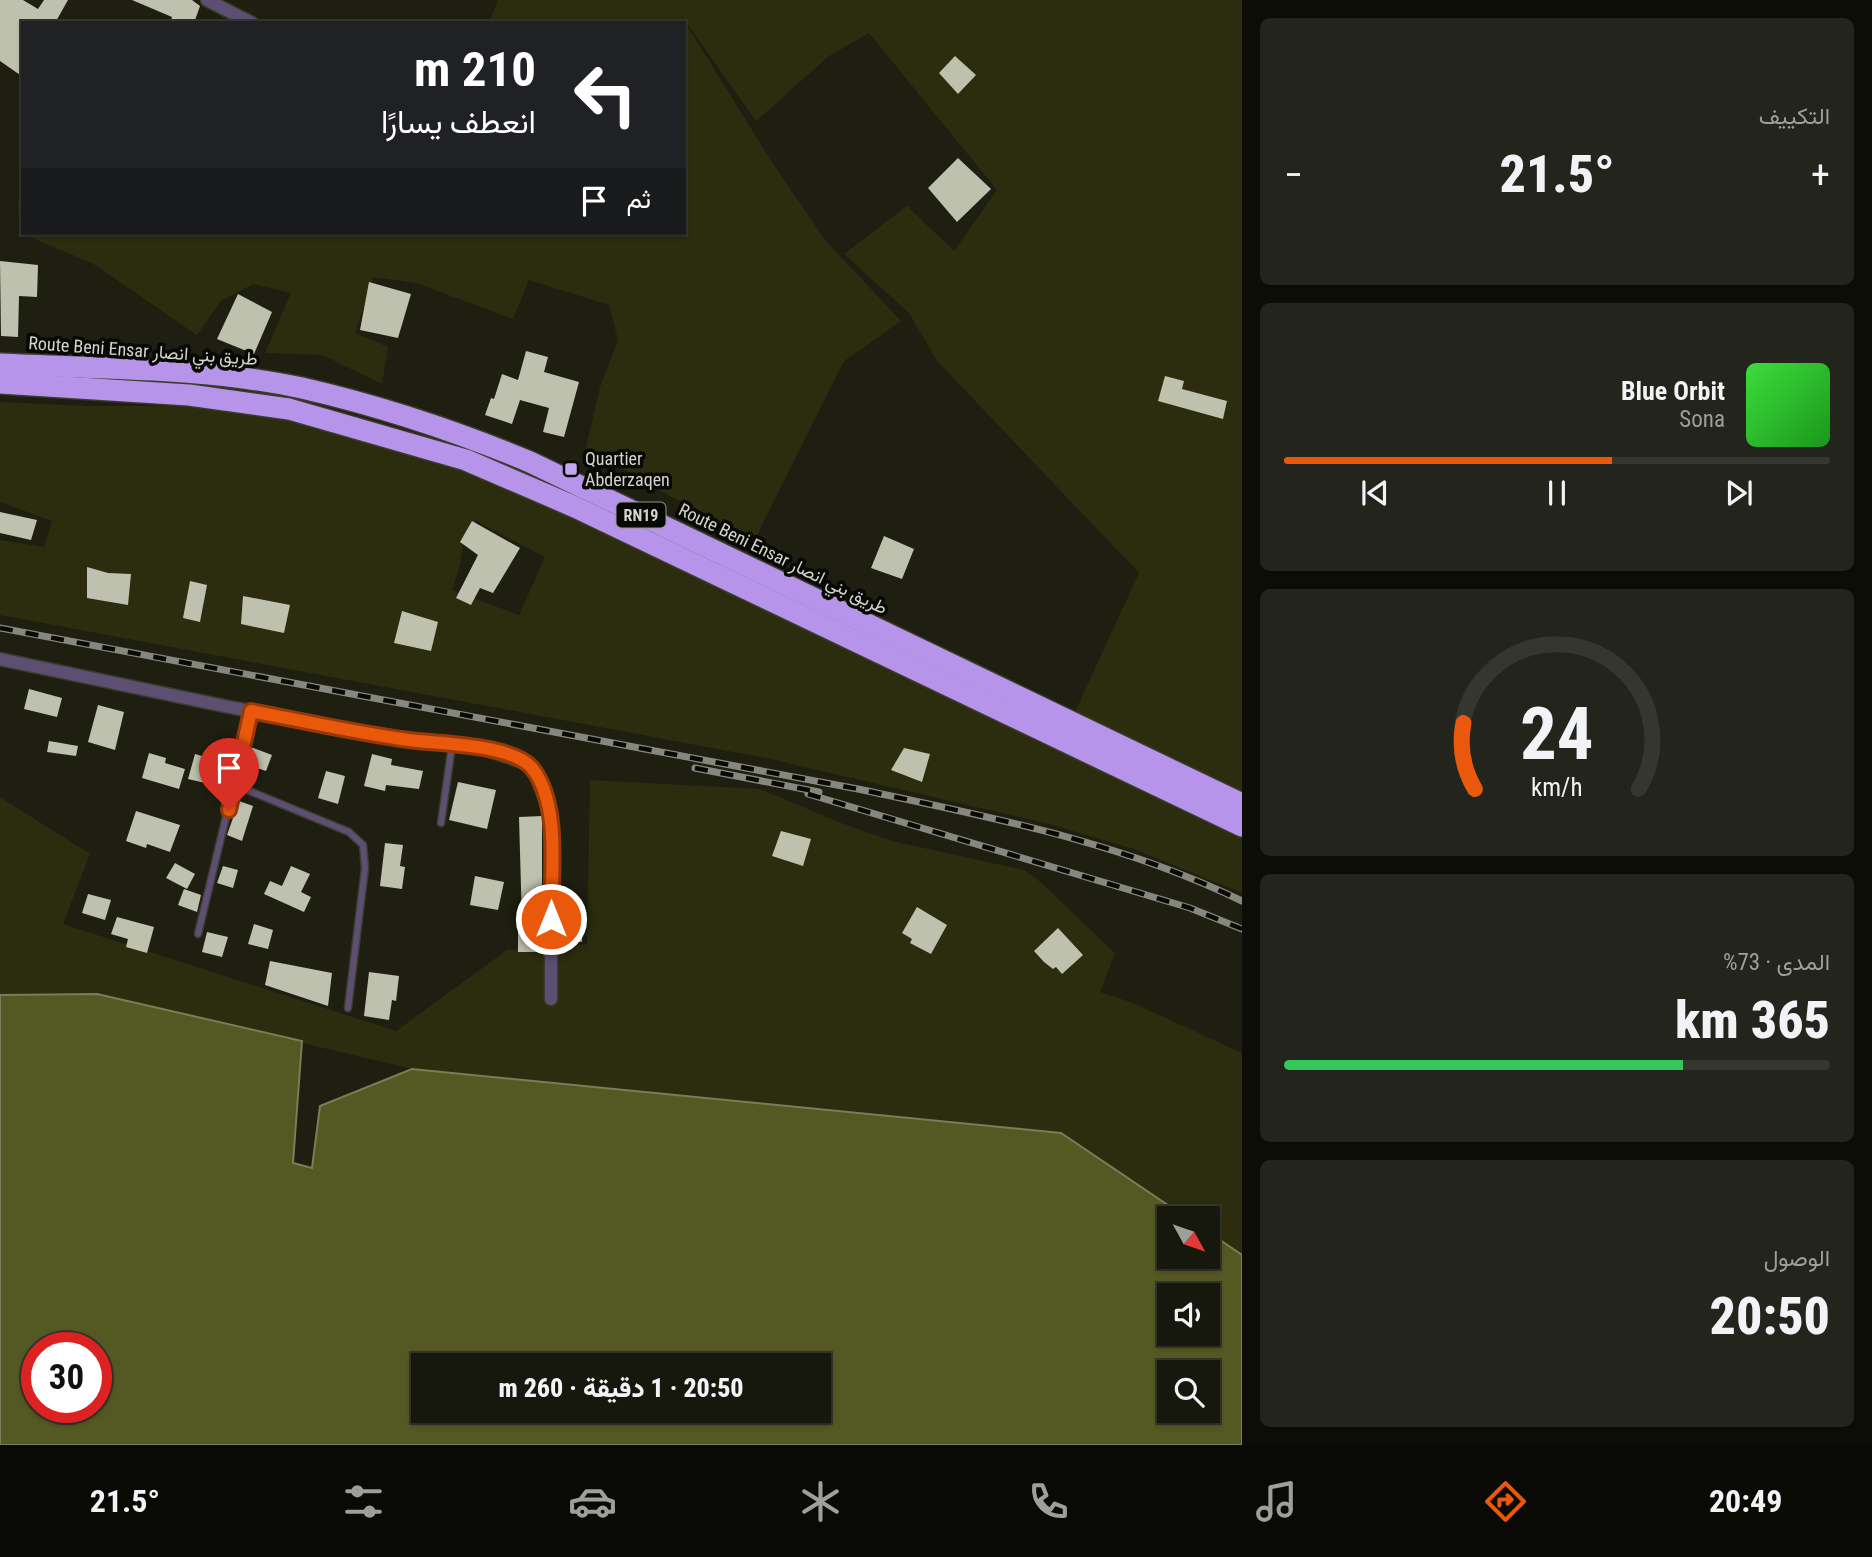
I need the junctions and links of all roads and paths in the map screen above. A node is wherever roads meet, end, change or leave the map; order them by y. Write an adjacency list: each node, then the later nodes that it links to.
1 (207, 0): 2 (street)
2 (248, 21)
3 (0, 364): 9 (highway, Route Beni Ensar طريق بني انصار / RN19)
4 (0, 383): 11 (highway, RN19)
5 (0, 659): 6 (street)
6 (251, 711): 7 (street); 8 (lane)
7 (452, 744): 10 (lane); 13 (street)
8 (235, 785): 12 (lane); 14 (lane)
9 (1242, 804)
10 (442, 823)
11 (1242, 826)
12 (198, 934)
13 (551, 999)
14 (348, 1008)

